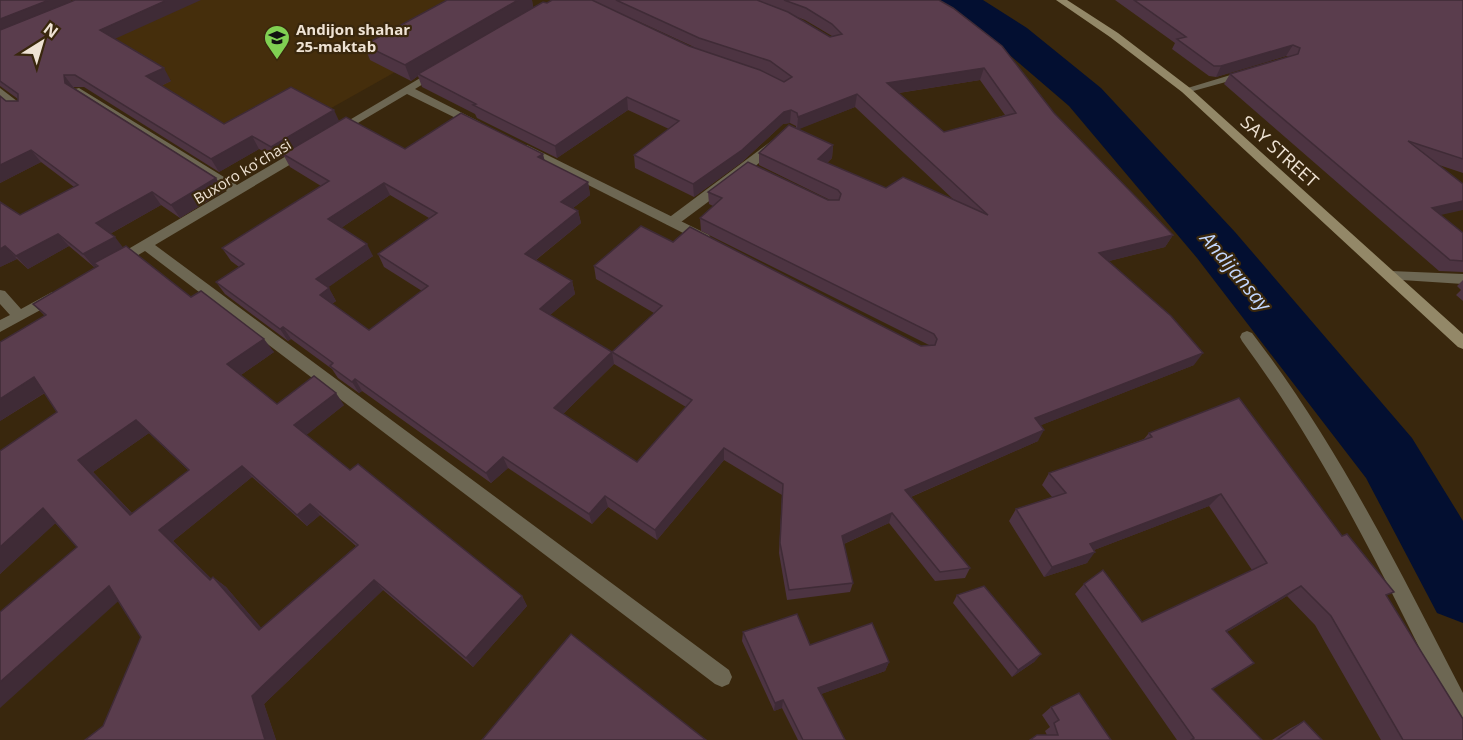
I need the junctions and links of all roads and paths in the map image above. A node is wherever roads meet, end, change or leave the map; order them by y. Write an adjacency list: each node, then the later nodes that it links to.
1 (1061, 0): 5 (main road, SAY STREET)
2 (447, 65): 4 (street, Buxoro koʻchasi)
3 (1254, 71): 5 (street)
4 (406, 89): 9 (street); 12 (street, Buxoro koʻchasi)
5 (1186, 90): 17 (main road, SAY STREET)
6 (0, 91): 8 (street)
7 (79, 91): 12 (street)
8 (22, 110)
9 (491, 131)
10 (783, 135): 13 (street)
11 (512, 142): 13 (street)
12 (238, 192): 15 (street, Buxoro koʻchasi)
13 (672, 222): 14 (street)
14 (714, 243)
15 (147, 246): 16 (street, Buxoro koʻchasi); 25 (street)
16 (108, 267)
17 (1390, 276): 18 (street); 24 (main road, SAY STREET)
18 (1463, 279)
19 (68, 289): 21 (street)
20 (0, 295): 21 (street)
21 (19, 316): 22 (street)
22 (0, 327)
23 (1247, 337): 26 (street)
24 (1463, 343)
25 (722, 677)
26 (1463, 714)

